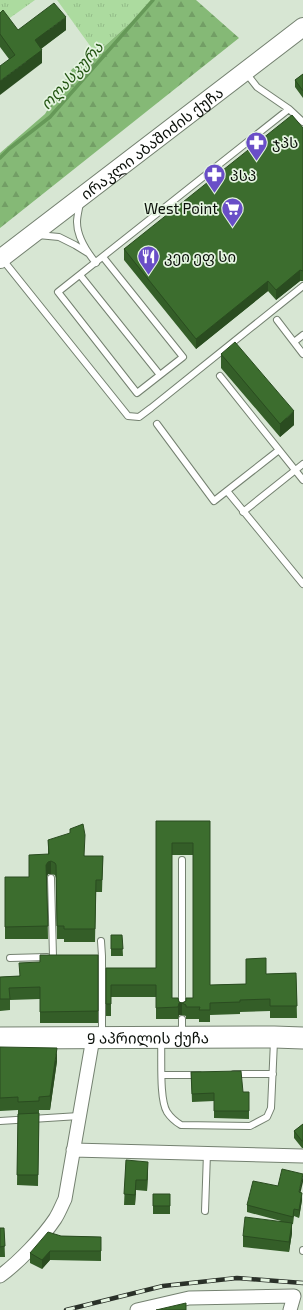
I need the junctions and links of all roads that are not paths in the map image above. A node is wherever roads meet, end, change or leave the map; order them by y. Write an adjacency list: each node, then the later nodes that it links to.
1 (303, 27): 2 (main road, ირაკლი აბაშიძის ქუჩა)
2 (245, 72): 3 (lane); 5 (main road, ირაკლი აბაშიძის ქუჩა)
3 (288, 109): 4 (lane); 8 (lane)
4 (303, 122)
5 (81, 197): 6 (main road, ირაკლი აბაშიძის ქუჩა); 7 (lane)
6 (32, 234): 7 (lane); 9 (main road, ირაკლი აბაშიძის ქუჩა)
7 (88, 253): 10 (lane)
8 (103, 257): 10 (lane); 17 (lane)
9 (1, 258): 12 (lane)
10 (96, 263): 11 (lane)
11 (80, 275): 17 (lane); 17 (lane)
12 (303, 286)
13 (277, 320): 15 (lane)
14 (303, 335): 15 (lane)
15 (294, 342): 16 (lane)
16 (303, 354)
17 (160, 375)
18 (220, 376): 20 (lane)
19 (157, 424): 24 (lane)
20 (279, 450): 22 (lane); 24 (lane)
21 (303, 464): 22 (lane)
22 (295, 470): 23 (lane); 25 (lane)
23 (303, 480)
24 (227, 491): 25 (lane)
25 (243, 512): 26 (lane)
26 (303, 584)
27 (182, 860): 35 (lane)
28 (52, 878): 32 (lane)
29 (101, 941): 31 (lane)
30 (95, 956): 31 (lane)
31 (102, 956): 39 (lane)
32 (53, 957): 33 (lane); 34 (lane)
33 (60, 957)
34 (10, 958)
35 (182, 1010)
36 (274, 1037): 37 (main road, 9 აპრილის ქუჩა); 40 (main road, 9 აპრილის ქუჩა); 43 (lane)
37 (301, 1037)
38 (0, 1038): 39 (main road, 9 აპრილის ქუჩა)
39 (97, 1038): 40 (main road, 9 აპრილის ქუჩა); 45 (street)
40 (161, 1038): 44 (lane)
41 (210, 1074): 44 (lane)
42 (226, 1074): 43 (lane)
43 (273, 1074): 44 (lane)
44 (162, 1075)
45 (79, 1116): 46 (lane); 47 (street)
46 (0, 1121)
47 (73, 1150): 48 (street); 51 (street)
48 (207, 1153): 49 (street); 50 (lane)
49 (303, 1156)
50 (206, 1211)
51 (0, 1276)
52 (138, 1310): 53 (street)
53 (290, 1310)

